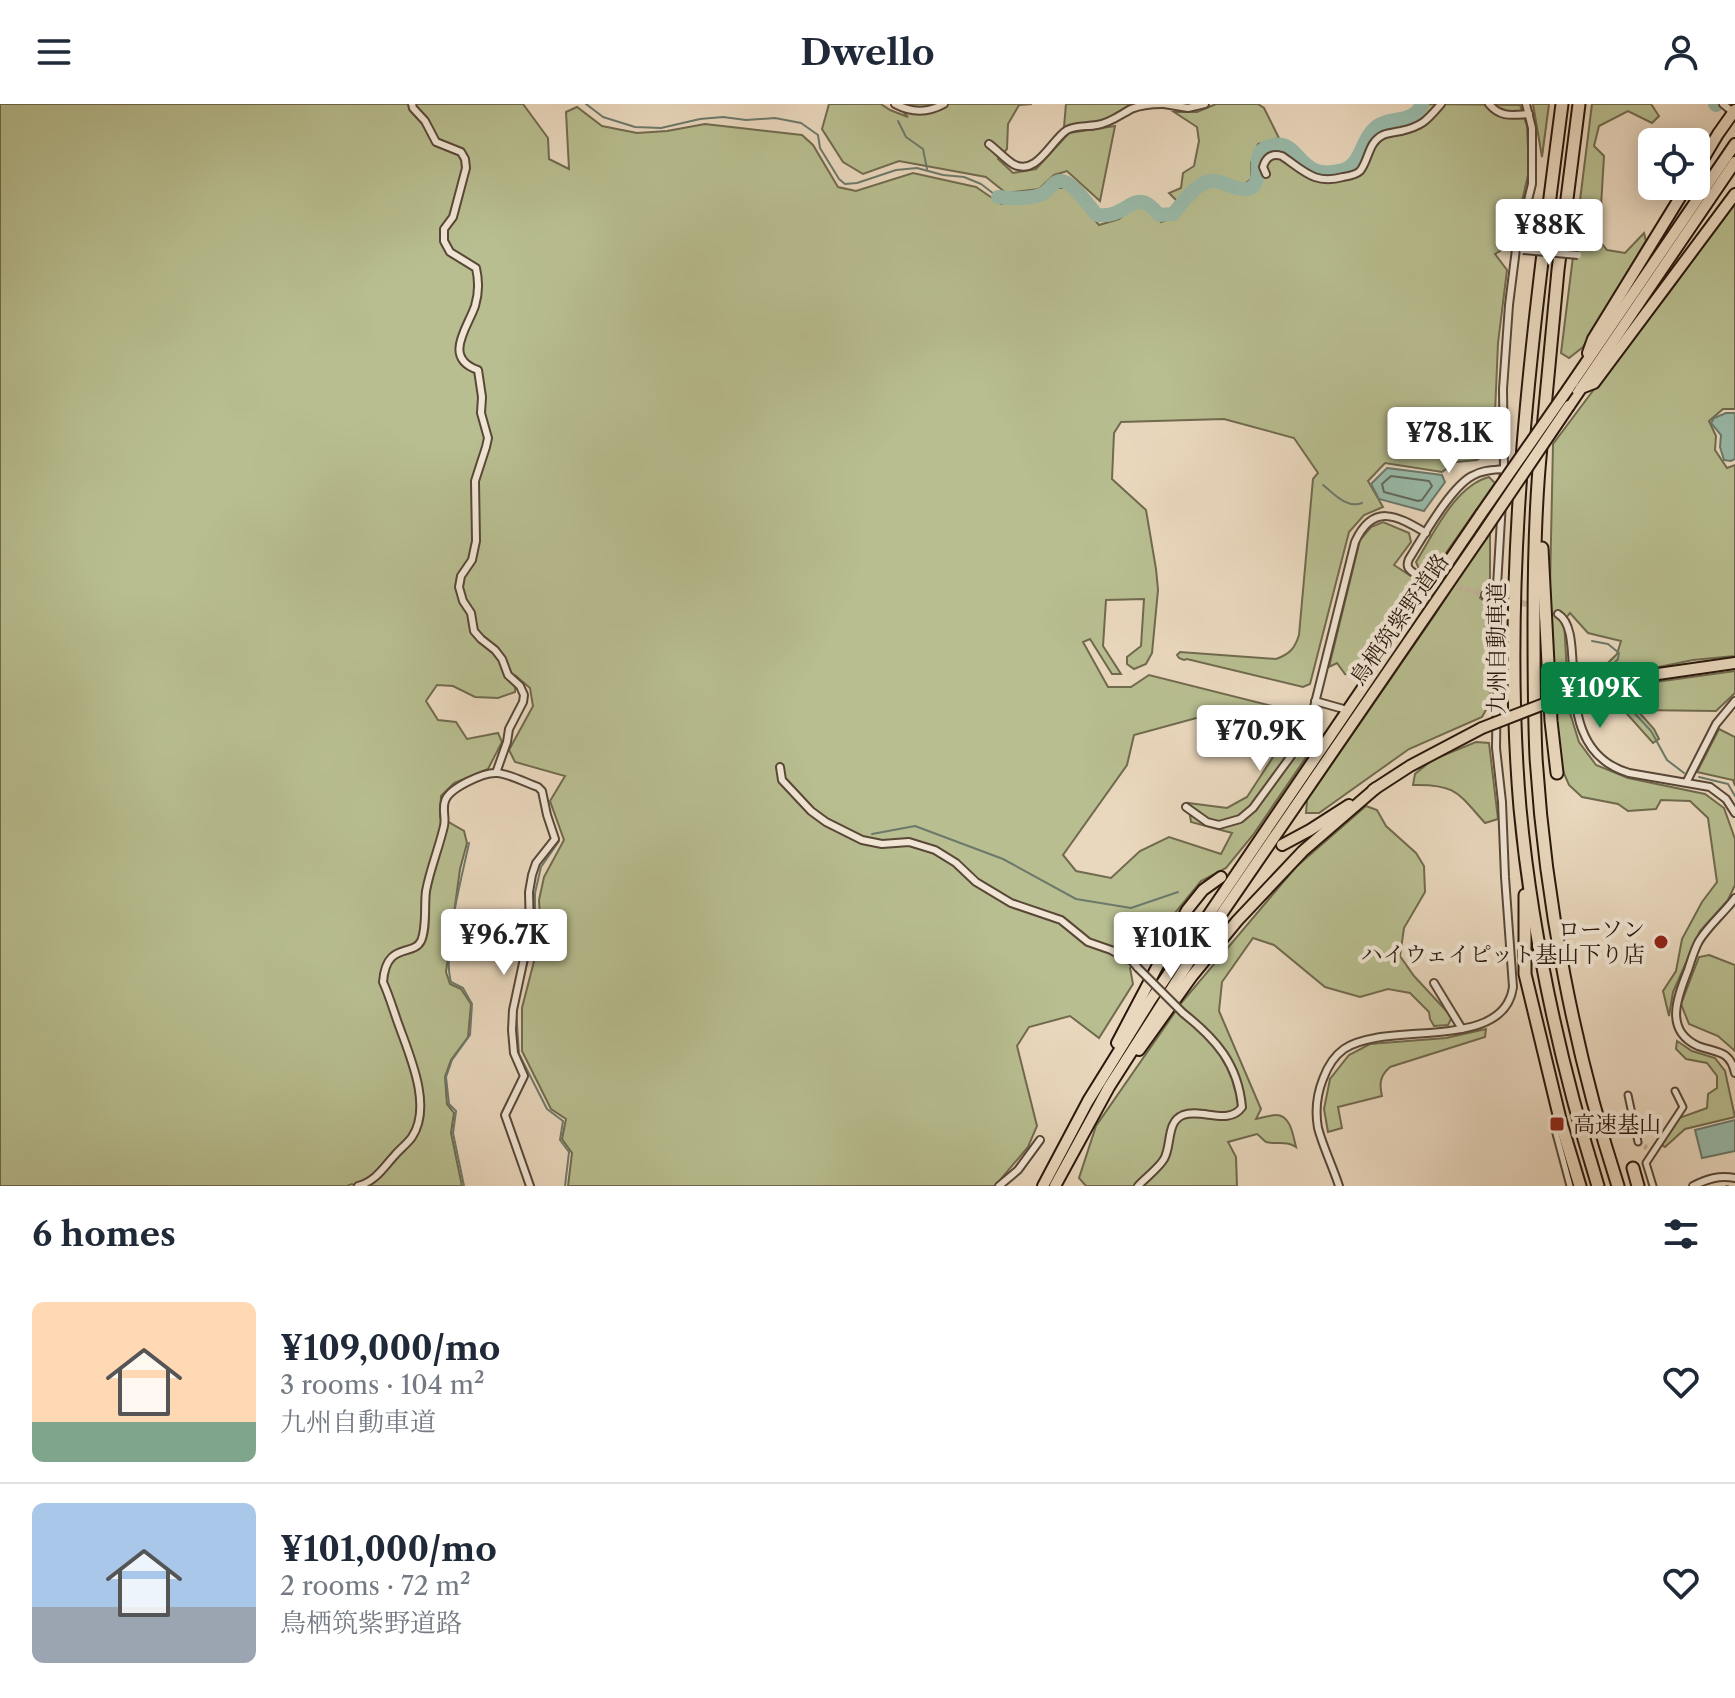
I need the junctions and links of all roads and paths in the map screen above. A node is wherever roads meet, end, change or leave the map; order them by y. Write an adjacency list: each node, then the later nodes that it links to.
1 (412, 104): 38 (street)
2 (895, 104): 3 (street)
3 (944, 104)
4 (1163, 104): 5 (street); 14 (street)
5 (1205, 104)
6 (1441, 104): 18 (street)
7 (1489, 104): 13 (street)
8 (1562, 104): 45 (highway, 九州自動車道)
9 (1579, 104): 26 (highway, 九州自動車道)
10 (1723, 104): 12 (street)
11 (1526, 105): 13 (street)
12 (1734, 112): 16 (main road)
13 (1529, 114): 21 (street)
14 (989, 144)
15 (1734, 146): 23 (main road, 鳥栖筑紫野道路)
16 (1710, 149)
17 (1735, 162): 24 (main road, 鳥栖筑紫野道路)
18 (1266, 174)
19 (1735, 194): 24 (main road)
20 (1678, 200): 23 (main road)
21 (1519, 250): 22 (street, bridge); 25 (street)
22 (1578, 255)
23 (1582, 370): 36 (main road, 鳥栖筑紫野道路, bridge)
24 (1581, 388): 51 (main road, 鳥栖筑紫野道路, bridge)
25 (1504, 469): 27 (street); 30 (street)
26 (1538, 472): 39 (highway); 69 (highway, 九州自動車道)
27 (1426, 533): 28 (street); 34 (street)
28 (1414, 573)
29 (1485, 595): 30 (street)
30 (1495, 595): 31 (street); 49 (street)
31 (1504, 597)
32 (1558, 614): 40 (street)
33 (1735, 663): 41 (main road, bridge)
34 (1315, 701): 36 (street); 42 (street)
35 (1735, 701): 40 (street)
36 (1347, 710): 51 (main road, 鳥栖筑紫野道路)
37 (780, 767): 64 (street, bridge)
38 (496, 773): 59 (street); 60 (street)
39 (1557, 773)
40 (1687, 781): 43 (street)
41 (1376, 788): 44 (main road); 51 (main road)
42 (1186, 807)
43 (1735, 813)
44 (1282, 845)
45 (1525, 854): 67 (highway); 68 (highway, 九州自動車道)
46 (1221, 877): 51 (main road)
47 (1735, 898): 50 (street)
48 (1434, 983): 49 (street)
49 (1462, 1029): 65 (street)
50 (1735, 1073)
51 (1106, 1083): 62 (main road, 鳥栖筑紫野道路); 63 (main road, 鳥栖筑紫野道路)
52 (1675, 1091): 71 (street)
53 (1628, 1095): 56 (street)
54 (1554, 1126): 66 (street)
55 (1040, 1140): 61 (street)
56 (1638, 1142)
57 (1633, 1168): 70 (highway)
58 (1735, 1178): 72 (street)
59 (358, 1186)
60 (530, 1186)
61 (999, 1186)
62 (1043, 1186)
63 (1055, 1186)
64 (1138, 1186)
65 (1339, 1186)
66 (1570, 1186)
67 (1580, 1186)
68 (1598, 1186)
69 (1618, 1186)
70 (1638, 1186)
71 (1653, 1186)
72 (1693, 1186)

